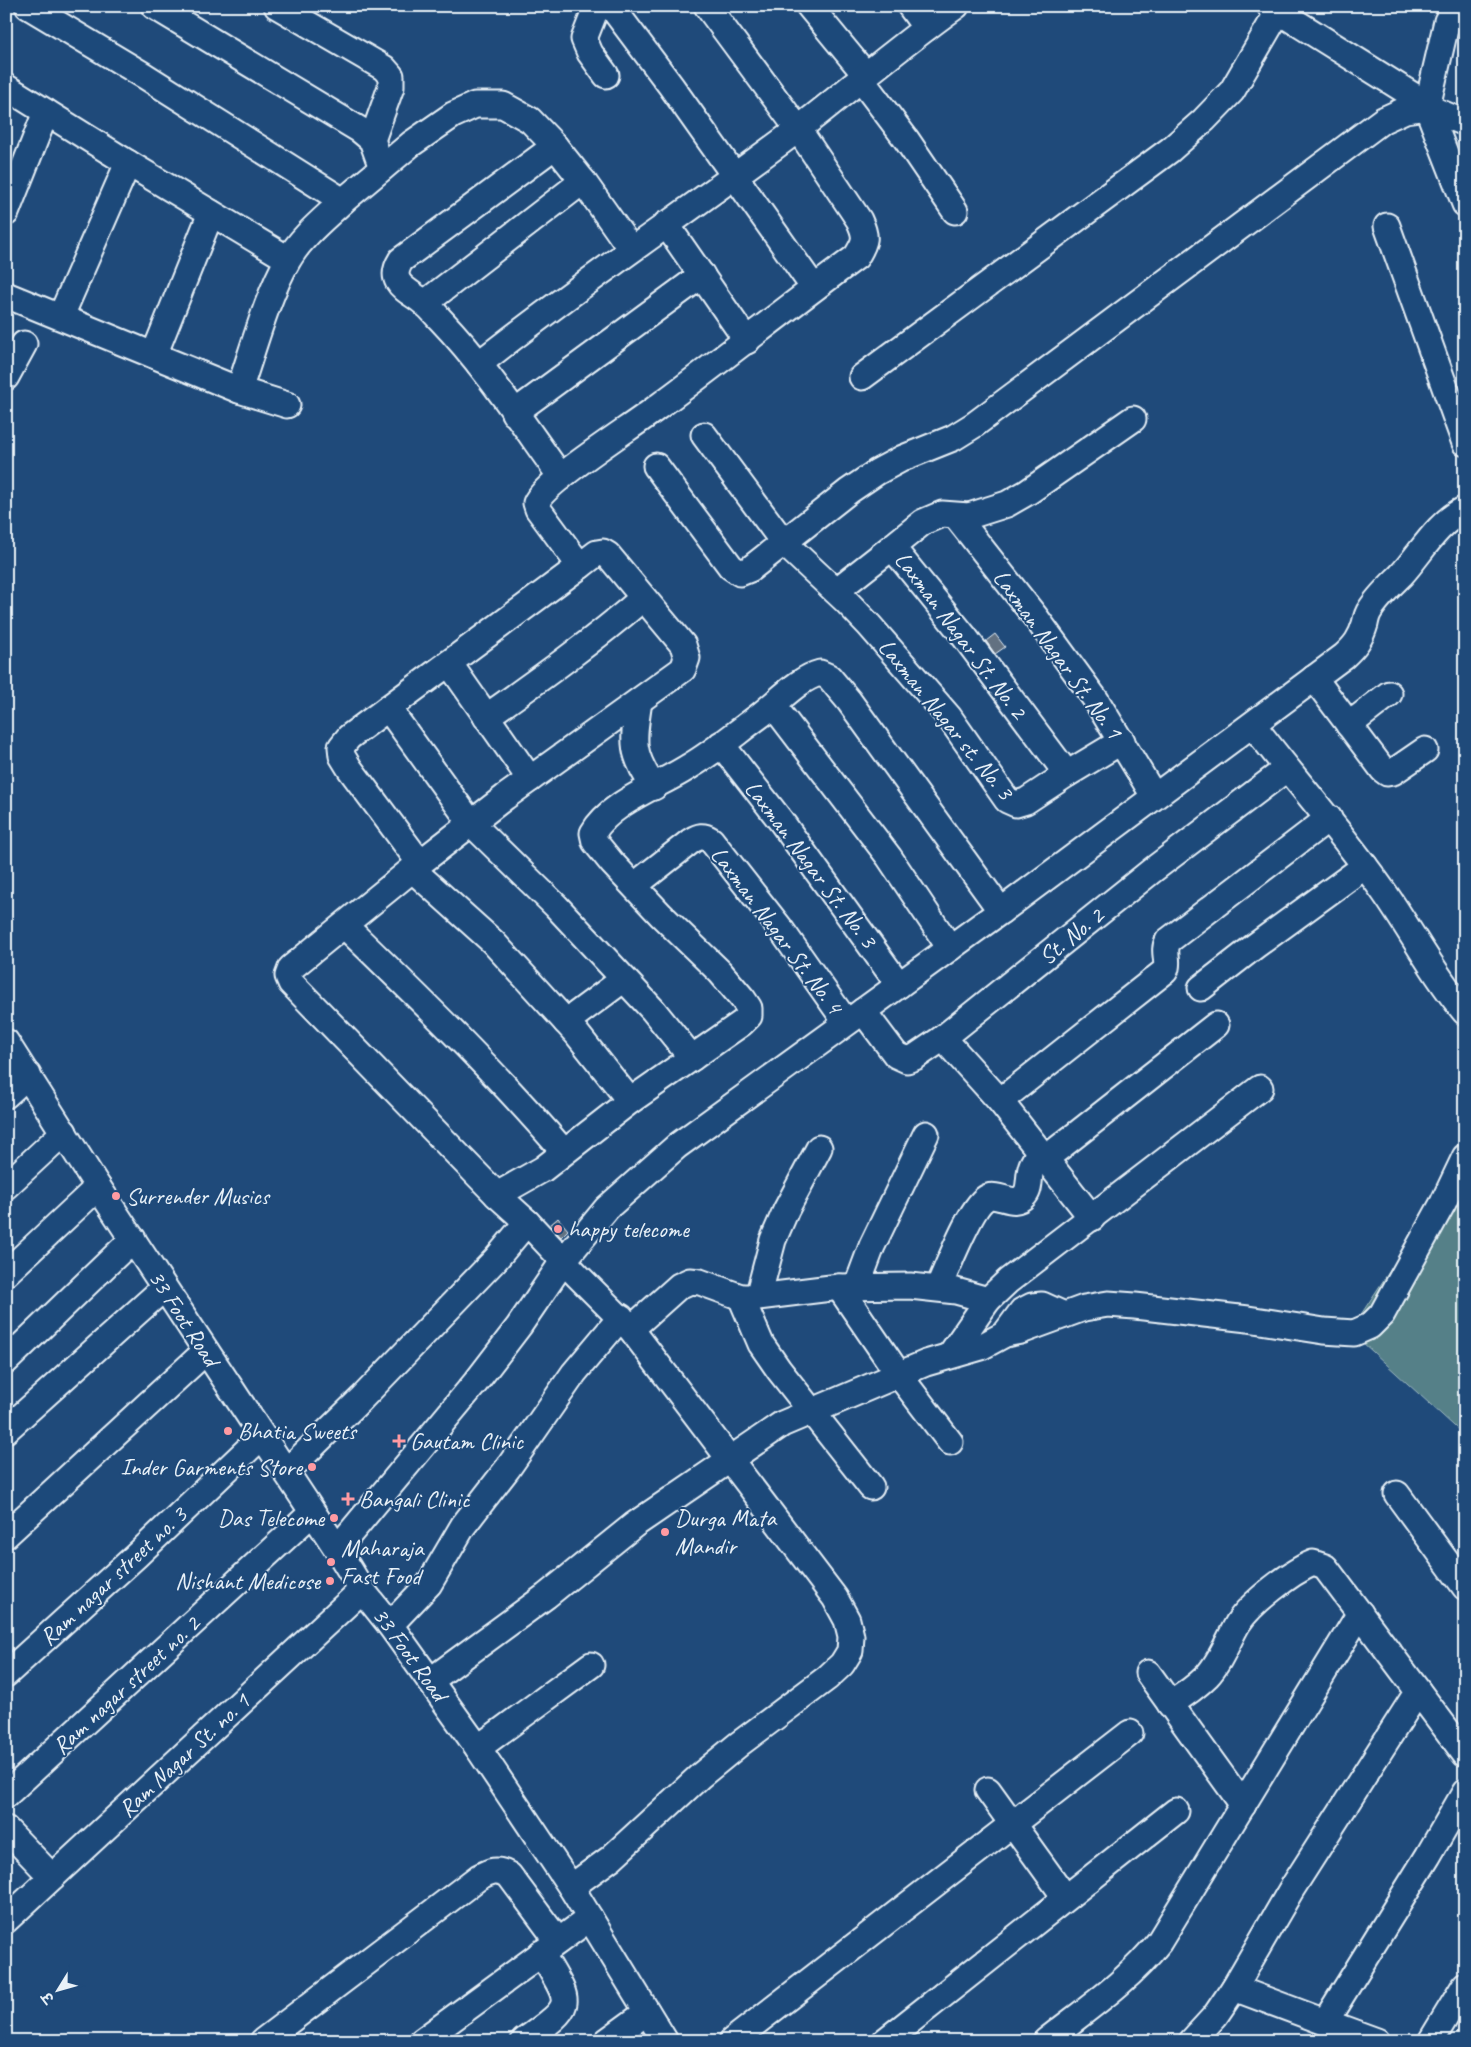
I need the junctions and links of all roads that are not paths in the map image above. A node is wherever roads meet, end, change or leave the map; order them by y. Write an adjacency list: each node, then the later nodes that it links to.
1 (28, 6): 26 (street)
2 (154, 6): 20 (street)
3 (278, 6): 20 (street)
4 (597, 6): 13 (street)
5 (612, 6): 24 (street)
6 (707, 6): 19 (street)
7 (809, 6): 14 (street)
8 (910, 6): 12 (street)
9 (956, 6): 12 (street)
10 (1457, 6): 16 (street)
11 (1274, 9): 16 (street); 44 (street)
12 (926, 28): 14 (street)
13 (606, 75)
14 (862, 76): 19 (street); 28 (street)
15 (6, 87): 17 (street)
16 (1427, 106): 18 (street); 27 (street); 56 (street)
17 (46, 112): 22 (street); 29 (street)
18 (1465, 123)
19 (798, 128): 24 (street); 36 (street)
20 (372, 140): 23 (street)
21 (555, 146): 23 (street); 25 (street); 38 (street)
22 (128, 163): 30 (street); 39 (street)
23 (382, 168): 26 (street)
24 (734, 176): 31 (street); 36 (street)
25 (583, 181): 33 (street); 38 (street)
26 (343, 201): 34 (street)
27 (1465, 204)
28 (955, 211)
29 (6, 213)
30 (211, 213): 34 (street); 42 (street)
31 (666, 224): 33 (street); 35 (street)
32 (1387, 226): 51 (street)
33 (631, 249): 43 (street)
34 (288, 259): 46 (street)
35 (702, 276): 40 (street); 48 (street)
36 (814, 288): 40 (street)
37 (6, 295): 39 (street)
38 (425, 303): 43 (street)
39 (61, 316): 42 (street)
40 (747, 340): 53 (street)
41 (24, 344): 45 (street)
42 (154, 355): 46 (street)
43 (479, 364): 48 (street)
44 (862, 376)
45 (6, 377)
46 (239, 390): 47 (street)
47 (287, 405)
48 (514, 413): 53 (street)
49 (1133, 419): 55 (street, Laxman Nagar St. No. 2)
50 (704, 435): 56 (street, Laxman Nagar st. No. 3)
51 (1465, 442)
52 (656, 466): 56 (street)
53 (561, 477): 58 (street)
54 (1465, 509): 62 (street)
55 (956, 516): 57 (street, Laxman Nagar St. No. 2); 70 (street, Laxman Nagar St. No. 1)
56 (784, 543): 59 (street, Laxman Nagar st. No. 3)
57 (892, 547): 59 (street); 74 (street, Laxman Nagar St. No. 2)
58 (580, 566): 60 (street); 61 (street)
59 (836, 591): 74 (street, Laxman Nagar st. No. 3)
60 (643, 598): 64 (street); 67 (street)
61 (449, 663): 66 (street); 67 (street)
62 (1314, 678): 68 (street); 69 (street)
63 (1388, 694): 69 (street)
64 (639, 701): 75 (street); 76 (street)
65 (773, 706): 71 (street); 83 (street); 85 (street)
66 (388, 708): 79 (street); 80 (street)
67 (486, 717): 75 (street)
68 (1253, 725): 73 (street); 77 (street)
69 (1349, 725): 72 (street)
70 (1122, 741): 74 (street); 77 (street, Laxman Nagar St. No. 1)
71 (721, 744): 76 (street); 87 (street, Laxman Nagar St. No. 3)
72 (1425, 750)
73 (1286, 768): 78 (street); 93 (street, St. No. 2)
74 (1067, 774)
75 (530, 779): 79 (street)
76 (654, 787): 82 (street)
77 (1154, 796): 83 (street)
78 (1329, 818): 81 (street); 100 (street)
79 (471, 823): 80 (street); 86 (street)
80 (416, 866): 84 (street); 91 (street)
81 (1365, 866): 88 (street); 89 (street)
82 (635, 886): 90 (street, Laxman Nagar St. No. 4); 95 (street)
83 (1001, 911): 85 (street)
84 (345, 926): 104 (street); 109 (street)
85 (950, 948): 87 (street)
86 (624, 979): 91 (street); 95 (street)
87 (900, 985): 90 (street)
88 (1201, 988)
89 (1465, 1012)
90 (854, 1017): 93 (street, St. No. 2); 113 (street)
91 (566, 1022): 99 (street)
92 (1216, 1026): 105 (street)
93 (943, 1038): 100 (street)
94 (6, 1042): 96 (street, 33 Foot Road)
95 (692, 1058): 99 (street)
96 (28, 1075): 98 (street); 101 (street, 33 Foot Road)
97 (1260, 1088): 110 (street)
98 (6, 1095)
99 (630, 1101): 104 (street)
100 (1000, 1101): 105 (street)
101 (64, 1132): 107 (street); 108 (street, 33 Foot Road)
102 (926, 1134): 116 (street)
103 (819, 1148): 119 (street)
104 (564, 1152): 109 (street)
105 (1042, 1156): 110 (street); 118 (street)
106 (1465, 1157): 122 (street)
107 (6, 1186)
108 (98, 1187): 112 (street, 33 Foot Road); 114 (street)
109 (497, 1195): 111 (street)
110 (1092, 1218): 115 (street)
111 (527, 1222): 113 (street); 134 (street)
112 (133, 1239): 117 (street, 33 Foot Road); 127 (street)
113 (564, 1260): 123 (street); 139 (street)
114 (6, 1273)
115 (1008, 1281): 120 (street); 121 (street)
116 (848, 1286): 118 (street); 119 (street); 128 (street)
117 (164, 1288): 125 (street, 33 Foot Road); 130 (street)
118 (938, 1288): 120 (street)
119 (750, 1297): 123 (street); 129 (street)
120 (988, 1300): 126 (street)
121 (1022, 1311): 122 (street); 124 (street)
122 (1064, 1315): 124 (street)
123 (626, 1323): 133 (street); 143 (street)
124 (1005, 1334): 126 (street)
125 (206, 1351): 131 (street, 33 Foot Road); 138 (street)
126 (950, 1355): 128 (street)
127 (6, 1361)
128 (899, 1375): 129 (street); 132 (street)
129 (811, 1412): 133 (street); 135 (street)
130 (6, 1430)
131 (262, 1436): 134 (street, 33 Foot Road); 146 (street, Ram nagar street no. 3)
132 (950, 1442)
133 (730, 1458): 147 (street); 161 (street)
134 (286, 1472): 137 (street, 33 Foot Road)
135 (871, 1487)
136 (1397, 1494): 140 (street)
137 (312, 1513): 139 (street, 33 Foot Road); 155 (street, Ram nagar street no. 2)
138 (6, 1535)
139 (337, 1549): 141 (street, 33 Foot Road)
140 (1465, 1587)
141 (362, 1590): 143 (street, 33 Foot Road); 160 (street, Ram Nagar St. no. 1)
142 (1360, 1613): 148 (street); 149 (street); 156 (street)
143 (390, 1625): 147 (street, 33 Foot Road)
144 (591, 1665): 151 (street)
145 (1148, 1673): 149 (street)
146 (6, 1674)
147 (430, 1681): 151 (street, 33 Foot Road)
148 (1418, 1690): 152 (street); 167 (street)
149 (1170, 1704): 156 (street)
150 (1130, 1733): 158 (street)
151 (478, 1748): 161 (street, 33 Foot Road)
152 (1465, 1754)
153 (988, 1790): 158 (street)
154 (1465, 1792): 169 (street)
155 (6, 1795)
156 (1243, 1805): 177 (street)
157 (1176, 1811): 162 (street)
158 (1012, 1824): 162 (street); 175 (street)
159 (6, 1829): 160 (street)
160 (52, 1877): 164 (street, Ram Nagar St. no. 1)
161 (571, 1886): 163 (street, 33 Foot Road)
162 (1065, 1897): 176 (street)
163 (590, 1918): 165 (street); 168 (street, 33 Foot Road)
164 (6, 1920)
165 (550, 1947): 170 (street); 171 (street); 172 (street)
166 (1465, 1984): 180 (street)
167 (1234, 1988): 169 (street); 178 (street)
168 (647, 2012): 173 (street); 174 (street, 33 Foot Road)
169 (1325, 2022): 179 (street)
170 (263, 2041)
171 (422, 2041)
172 (524, 2041)
173 (607, 2041)
174 (665, 2041)
175 (732, 2041)
176 (885, 2041)
177 (1046, 2041)
178 (1192, 2041)
179 (1377, 2041)
180 (1430, 2041)

